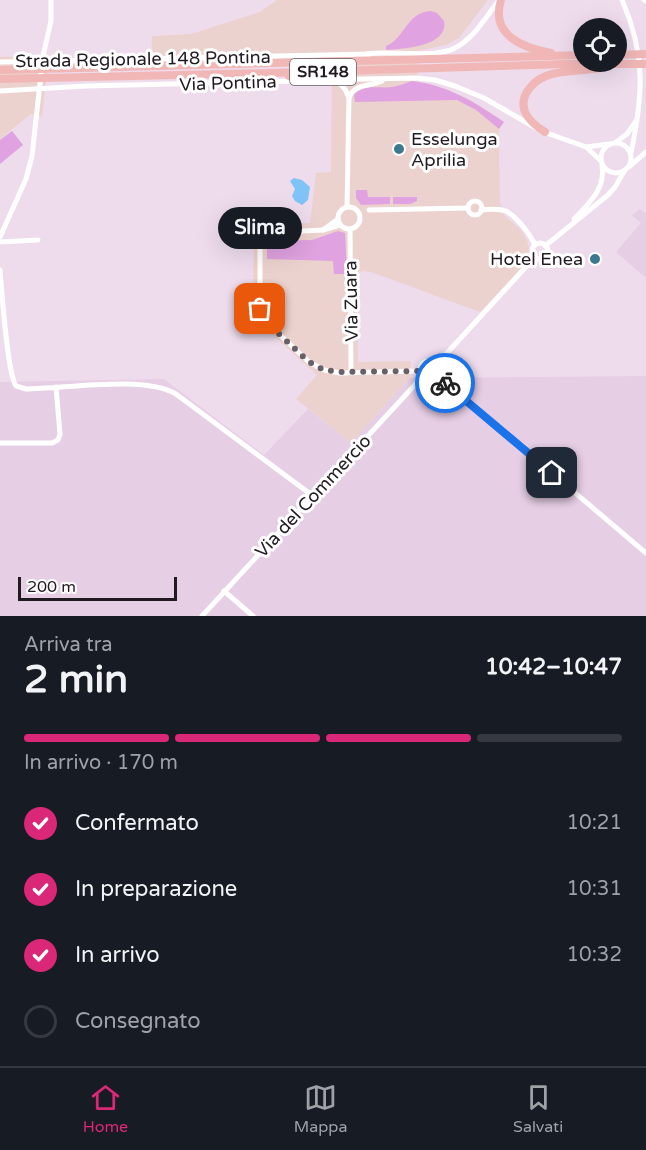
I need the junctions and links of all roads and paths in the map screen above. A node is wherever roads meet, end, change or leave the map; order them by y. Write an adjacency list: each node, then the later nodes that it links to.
1 (51, 0): 42 (street)
2 (500, 0): 4 (street, Via Pontina); 6 (highway)
3 (622, 0): 24 (street)
4 (370, 54): 8 (street, Via Pontina); 10 (street, Via Pontina)
5 (646, 54): 7 (highway)
6 (573, 55)
7 (627, 55)
8 (360, 56): 11 (highway)
9 (573, 56): 11 (highway, Strada Regionale 148 Pontina / SR148)
10 (0, 62)
11 (337, 62): 15 (highway, Strada Regionale 148 Pontina / SR148)
12 (573, 64): 17 (highway, Strada Regionale 148 Pontina / SR148)
13 (646, 64): 14 (highway, Strada Regionale 148 Pontina / SR148)
14 (627, 65)
15 (0, 70)
16 (573, 71): 25 (highway)
17 (271, 73): 18 (highway, Strada Regionale 148 Pontina / SR148); 19 (highway)
18 (0, 79)
19 (309, 80): 20 (street, Via Pontina); 22 (street, Via Pontina)
20 (335, 80): 21 (street, Via Pontina); 23 (street)
21 (384, 80): 23 (street); 25 (street, Via Pontina)
22 (0, 91)
23 (349, 98): 33 (street)
24 (640, 108): 26 (street); 30 (street)
25 (545, 132): 28 (street, Via Pontina)
26 (616, 142): 27 (street); 30 (street)
27 (609, 144): 28 (street, Via Pontina); 31 (street)
28 (586, 147): 31 (street, Via Pontina)
29 (646, 152): 32 (street)
30 (631, 153): 32 (street)
31 (601, 163): 32 (street); 41 (street)
32 (627, 169): 41 (street)
33 (347, 206): 35 (street); 39 (street)
34 (468, 208): 36 (street); 37 (street); 37 (street)
35 (357, 210): 36 (street); 38 (street)
36 (369, 210): 38 (street)
37 (481, 210): 45 (street)
38 (360, 217): 40 (street)
39 (339, 222): 40 (street); 53 (street)
40 (350, 229): 53 (street, Via Zuara)
41 (561, 232): 46 (street)
42 (0, 237)
43 (38, 240): 44 (street)
44 (0, 242)
45 (535, 245): 46 (street); 47 (street)
46 (545, 246): 47 (street)
47 (535, 257): 52 (street)
48 (0, 270): 49 (street)
49 (1, 299): 51 (street)
50 (0, 354): 51 (street)
51 (9, 354): 56 (street)
52 (435, 364): 54 (street); 55 (street)
53 (351, 372): 54 (street)
54 (422, 373): 55 (street); 58 (street, Via del Commercio)
55 (435, 374): 59 (street)
56 (56, 387): 57 (street); 58 (street)
57 (0, 444)
58 (313, 496): 60 (street, Via del Commercio)
59 (646, 553)
60 (224, 591): 61 (street, Via del Commercio); 62 (street)
61 (202, 616)
62 (253, 616)

